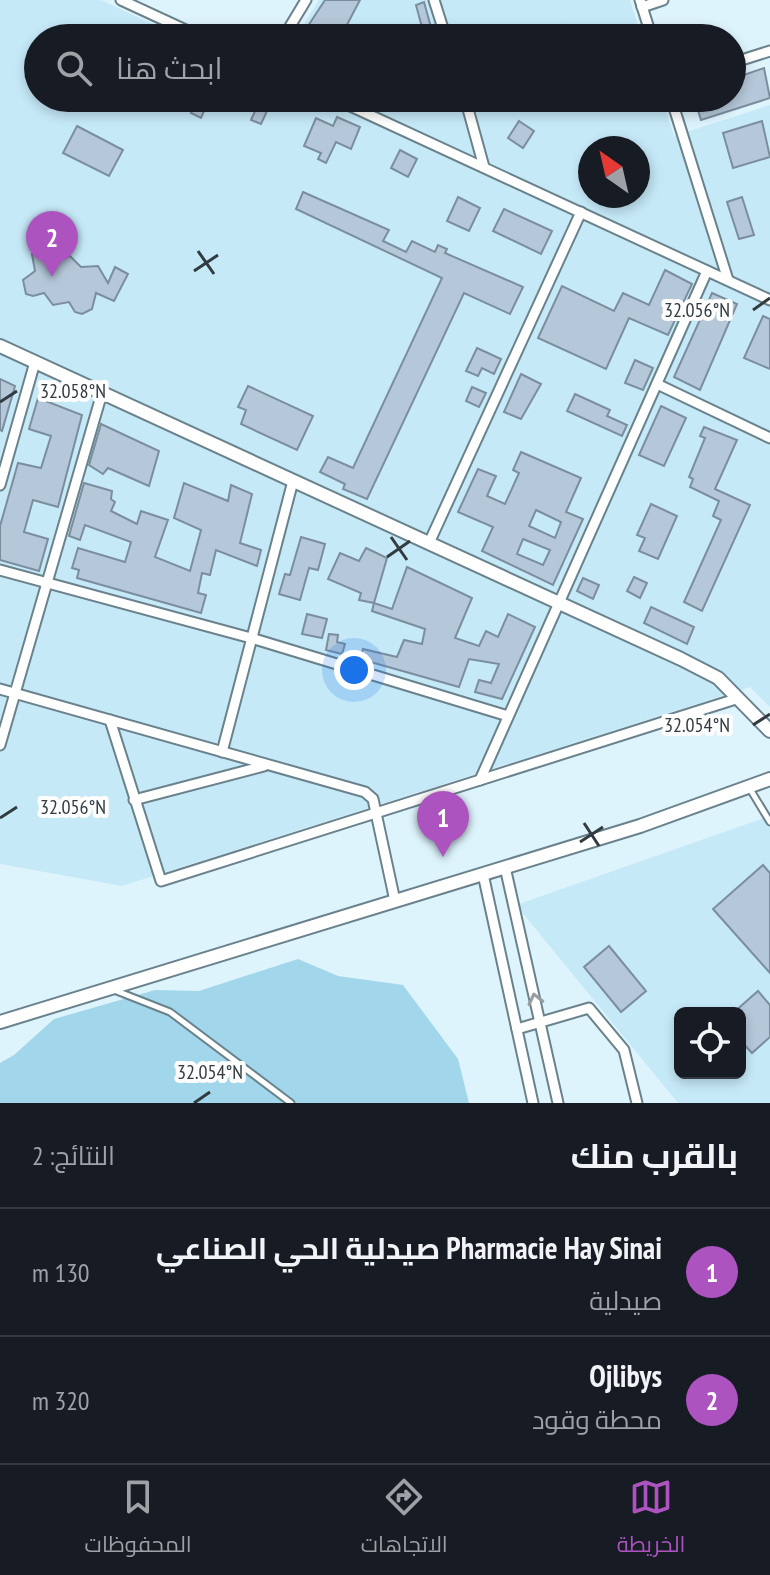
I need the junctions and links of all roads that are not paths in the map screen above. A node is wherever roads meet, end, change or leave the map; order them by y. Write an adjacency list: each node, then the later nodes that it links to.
1 (121, 0): 6 (street)
2 (306, 0): 7 (street)
3 (434, 0): 8 (street)
4 (663, 0): 5 (street)
5 (641, 3): 9 (street)
6 (173, 24)
7 (291, 24)
8 (442, 24)
9 (648, 24)
10 (770, 51): 11 (street)
11 (746, 59)
12 (364, 112): 15 (street)
13 (469, 112): 15 (street)
14 (675, 112): 18 (street)
15 (484, 167): 16 (street)
16 (581, 212): 17 (street); 27 (street)
17 (707, 271): 18 (street); 22 (street)
18 (728, 280): 19 (street)
19 (770, 300)
20 (0, 346): 21 (street)
21 (35, 362): 23 (street); 26 (street)
22 (657, 384): 24 (street); 30 (street)
23 (102, 393): 25 (street); 29 (street)
24 (770, 438)
25 (293, 481): 27 (street); 31 (street)
26 (0, 485)
27 (429, 543): 30 (street)
28 (0, 570): 29 (street)
29 (46, 584): 31 (street); 33 (street)
30 (559, 603): 34 (street); 35 (street)
31 (251, 638): 35 (street); 39 (street)
32 (0, 689): 33 (street)
33 (15, 694): 36 (street); 38 (street)
34 (739, 698): 37 (street); 42 (street)
35 (508, 716): 42 (street)
36 (110, 720): 39 (street); 44 (street)
37 (770, 731)
38 (0, 745)
39 (222, 752): 40 (street)
40 (268, 765): 44 (street); 45 (street)
41 (770, 779): 43 (street)
42 (480, 780): 45 (street)
43 (749, 787): 46 (lane); 47 (street)
44 (134, 800): 45 (street)
45 (376, 813): 49 (street)
46 (770, 822)
47 (505, 867): 48 (street); 52 (street, one-way to 47)
48 (483, 874): 49 (street); 53 (street)
49 (395, 901): 50 (street)
50 (108, 988): 51 (street); 54 (lane)
51 (0, 1022)
52 (541, 1024): 53 (street); 56 (street); 57 (street)
53 (517, 1029): 55 (street)
54 (291, 1103)
55 (533, 1103)
56 (558, 1103)
57 (637, 1103)

